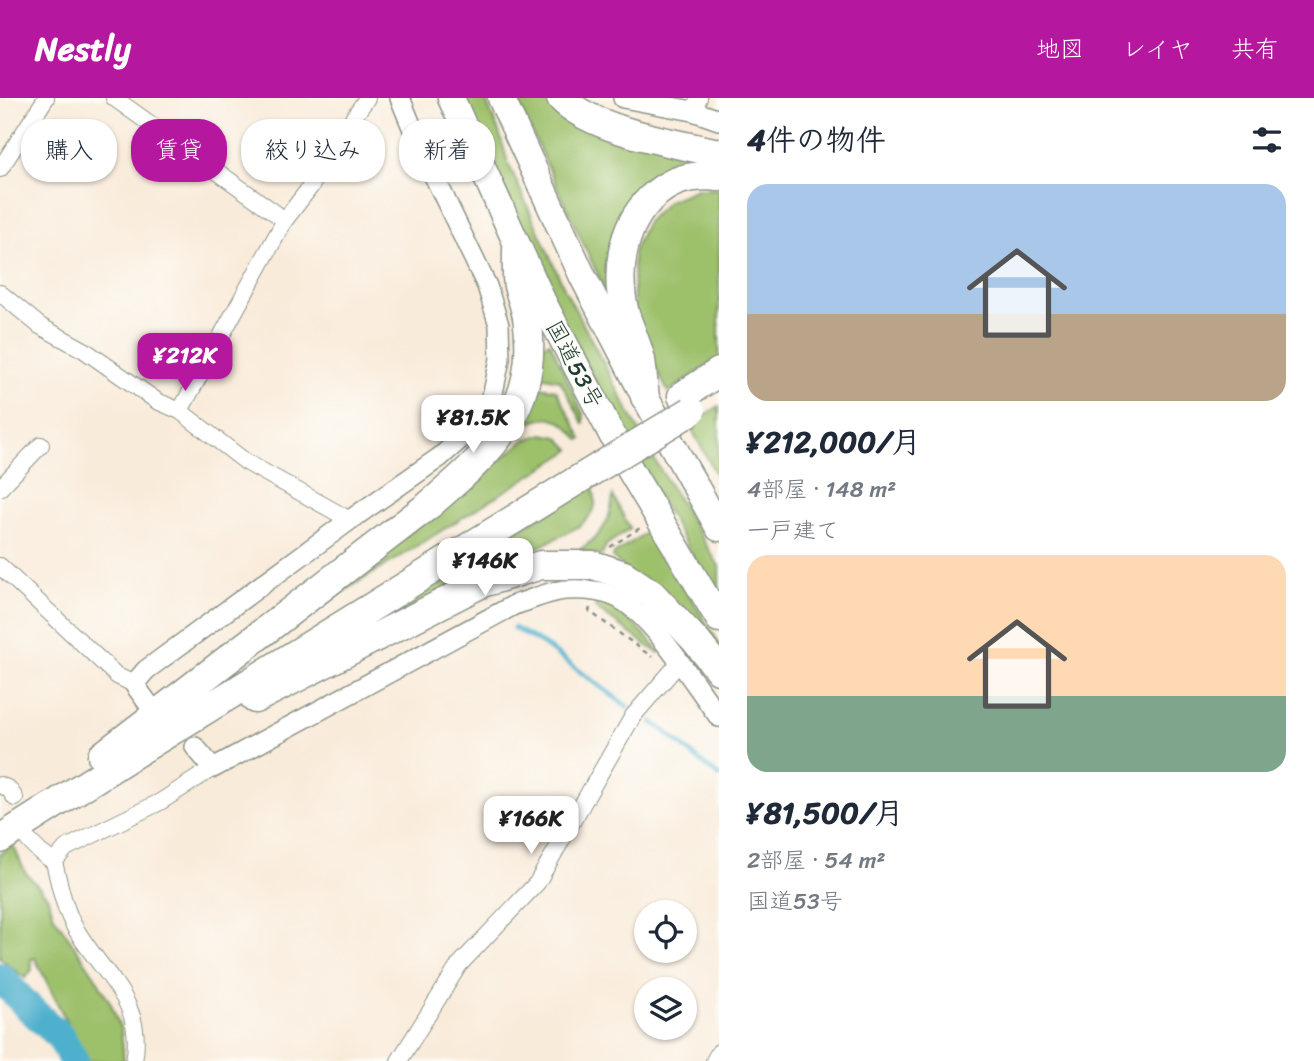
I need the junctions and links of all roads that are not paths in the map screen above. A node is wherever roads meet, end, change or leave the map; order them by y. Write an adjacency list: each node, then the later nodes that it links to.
1 (46, 98): 12 (street)
2 (114, 98): 14 (street)
3 (367, 98): 14 (street)
4 (400, 98): 25 (street)
5 (450, 98): 15 (highway, 国道53号)
6 (501, 98): 19 (highway, 国道53号)
7 (561, 98): 11 (highway)
8 (623, 98): 9 (street)
9 (696, 105): 10 (street)
10 (719, 120)
11 (719, 153)
12 (0, 169)
13 (719, 177): 19 (highway)
14 (285, 220): 21 (street)
15 (517, 249): 28 (highway, 国道53号); 36 (highway)
16 (0, 293): 21 (street)
17 (719, 372): 20 (highway)
18 (719, 394): 20 (highway)
19 (645, 397): 26 (highway, 国道53号)
20 (686, 404): 23 (highway)
21 (180, 411): 25 (street)
22 (41, 445): 24 (street)
23 (573, 474): 35 (highway); 36 (highway)
24 (0, 488)
25 (350, 520): 31 (street)
26 (719, 528)
27 (0, 566): 31 (street)
28 (719, 620)
29 (670, 663): 33 (street); 37 (street); 45 (street)
30 (719, 670): 35 (highway)
31 (134, 684): 32 (street)
32 (150, 706)
33 (719, 717)
34 (195, 747): 37 (street)
35 (134, 754): 41 (highway)
36 (102, 756): 40 (highway)
37 (213, 768): 42 (street)
38 (0, 785): 39 (street)
39 (15, 798)
40 (0, 822)
41 (10, 839): 42 (street)
42 (54, 862): 44 (street)
43 (719, 1052): 46 (street)
44 (134, 1061)
45 (399, 1061)
46 (713, 1061)

